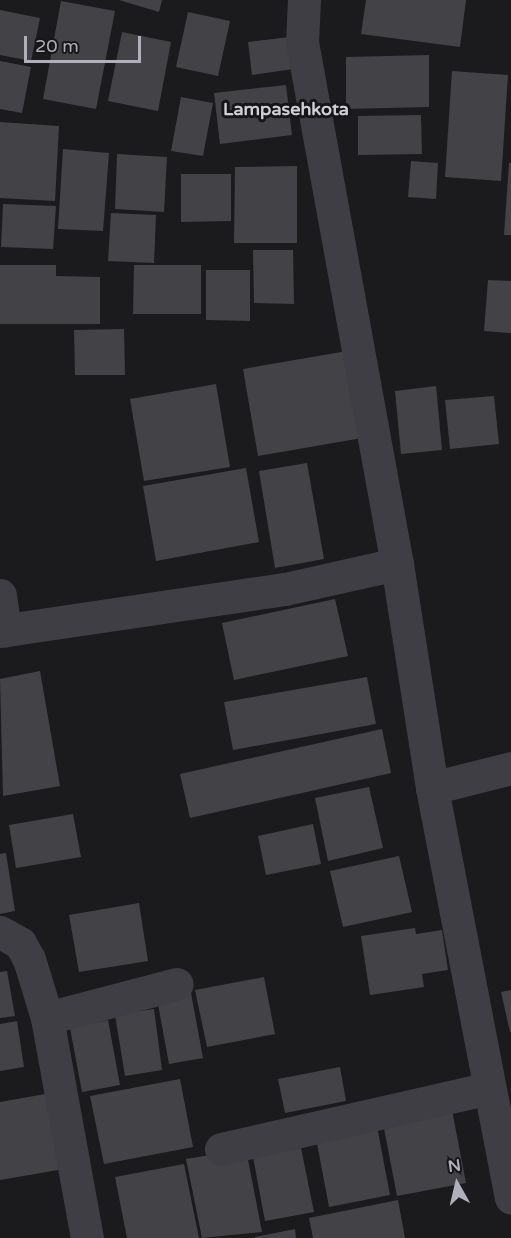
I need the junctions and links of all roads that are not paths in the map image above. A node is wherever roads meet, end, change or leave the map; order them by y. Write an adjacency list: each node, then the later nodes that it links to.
1 (304, 0): 2 (street)
2 (397, 564): 4 (street); 6 (street)
3 (0, 595): 4 (street)
4 (2, 631)
5 (511, 768): 6 (street)
6 (432, 788): 10 (street)
7 (0, 932): 9 (street)
8 (177, 984): 9 (street)
9 (47, 1018): 13 (street)
10 (489, 1088): 11 (street); 12 (street)
11 (221, 1149)
12 (511, 1197)
13 (87, 1238)

